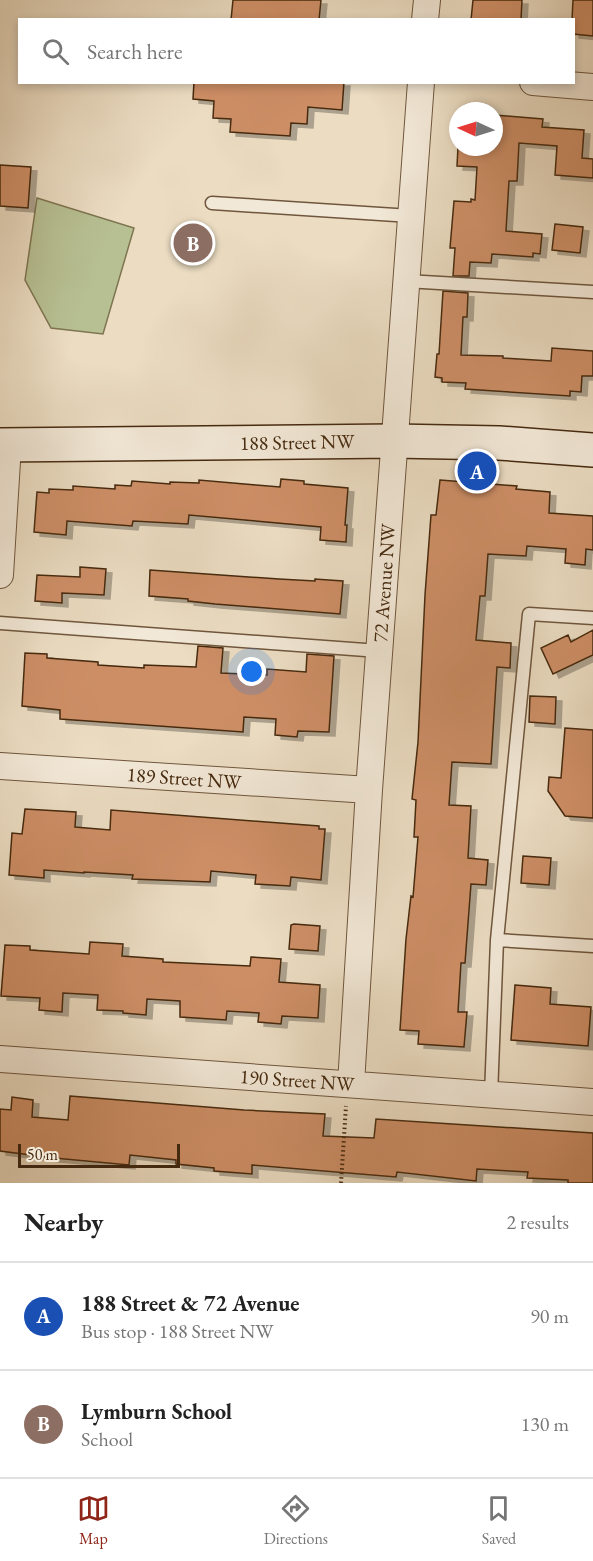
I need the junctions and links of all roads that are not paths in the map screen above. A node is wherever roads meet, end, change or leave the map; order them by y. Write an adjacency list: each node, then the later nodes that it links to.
1 (427, 0): 2 (street)
2 (425, 18)
3 (421, 84): 7 (street, 72 Avenue NW)
4 (557, 84): 5 (street)
5 (593, 87)
6 (212, 203): 7 (lane)
7 (411, 216): 8 (street, 72 Avenue NW)
8 (406, 280): 9 (lane); 10 (street, 72 Avenue NW)
9 (593, 292)
10 (394, 441): 11 (street, 188 Street NW); 12 (street, 188 Street NW); 16 (street, 72 Avenue NW)
11 (4, 445): 13 (street)
12 (593, 450)
13 (0, 575)
14 (593, 618): 19 (lane)
15 (0, 623): 16 (lane)
16 (379, 651): 18 (street, 72 Avenue NW)
17 (0, 766): 18 (street, 189 Street NW)
18 (369, 790): 22 (street, 72 Avenue NW)
19 (497, 940): 20 (lane); 23 (lane)
20 (593, 946)
21 (0, 1059): 22 (street, 190 Street NW)
22 (350, 1084): 23 (street, 190 Street NW)
23 (491, 1095): 24 (street, 190 Street NW)
24 (593, 1102)

